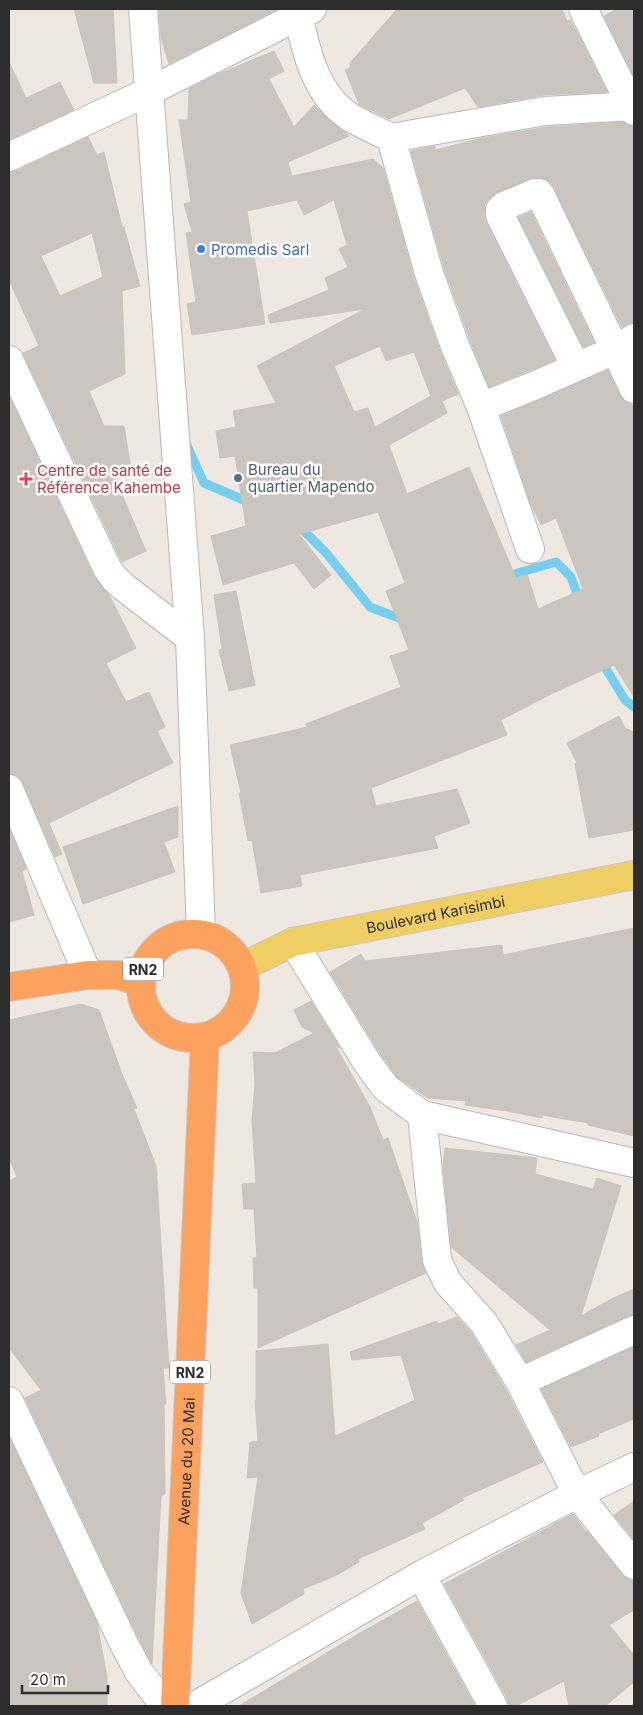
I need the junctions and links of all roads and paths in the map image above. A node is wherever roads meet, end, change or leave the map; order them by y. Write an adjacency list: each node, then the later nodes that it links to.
1 (143, 9): 4 (street)
2 (583, 9): 5 (street)
3 (302, 11): 4 (street); 6 (street)
4 (148, 92): 7 (street); 14 (street)
5 (633, 108): 6 (street)
6 (391, 138): 12 (street)
7 (9, 157)
8 (625, 344): 10 (street); 10 (street); 11 (street)
9 (9, 360): 14 (street)
10 (576, 367): 12 (street)
11 (634, 389)
12 (481, 407): 13 (street)
13 (530, 549)
14 (190, 638): 17 (street)
15 (9, 789): 20 (street)
16 (634, 875): 18 (main road, Boulevard Karisimbi)
17 (201, 934): 19 (highway, RN2); 21 (highway, RN2)
18 (293, 942): 19 (main road, Boulevard Karisimbi); 24 (street)
19 (242, 967): 23 (highway)
20 (88, 976): 21 (highway, RN2); 22 (highway, RN2)
21 (140, 982): 23 (highway, RN2)
22 (9, 987)
23 (205, 1037): 34 (highway, Avenue du 20 Mai / RN2)
24 (422, 1115): 25 (street); 27 (street)
25 (634, 1163)
26 (634, 1330): 27 (street)
27 (520, 1382): 30 (street)
28 (9, 1401): 33 (street)
29 (634, 1467): 30 (street)
30 (577, 1494): 31 (street); 32 (street)
31 (634, 1565)
32 (422, 1574): 35 (street); 36 (street)
33 (165, 1706)
34 (174, 1706)
35 (195, 1706)
36 (493, 1706)

